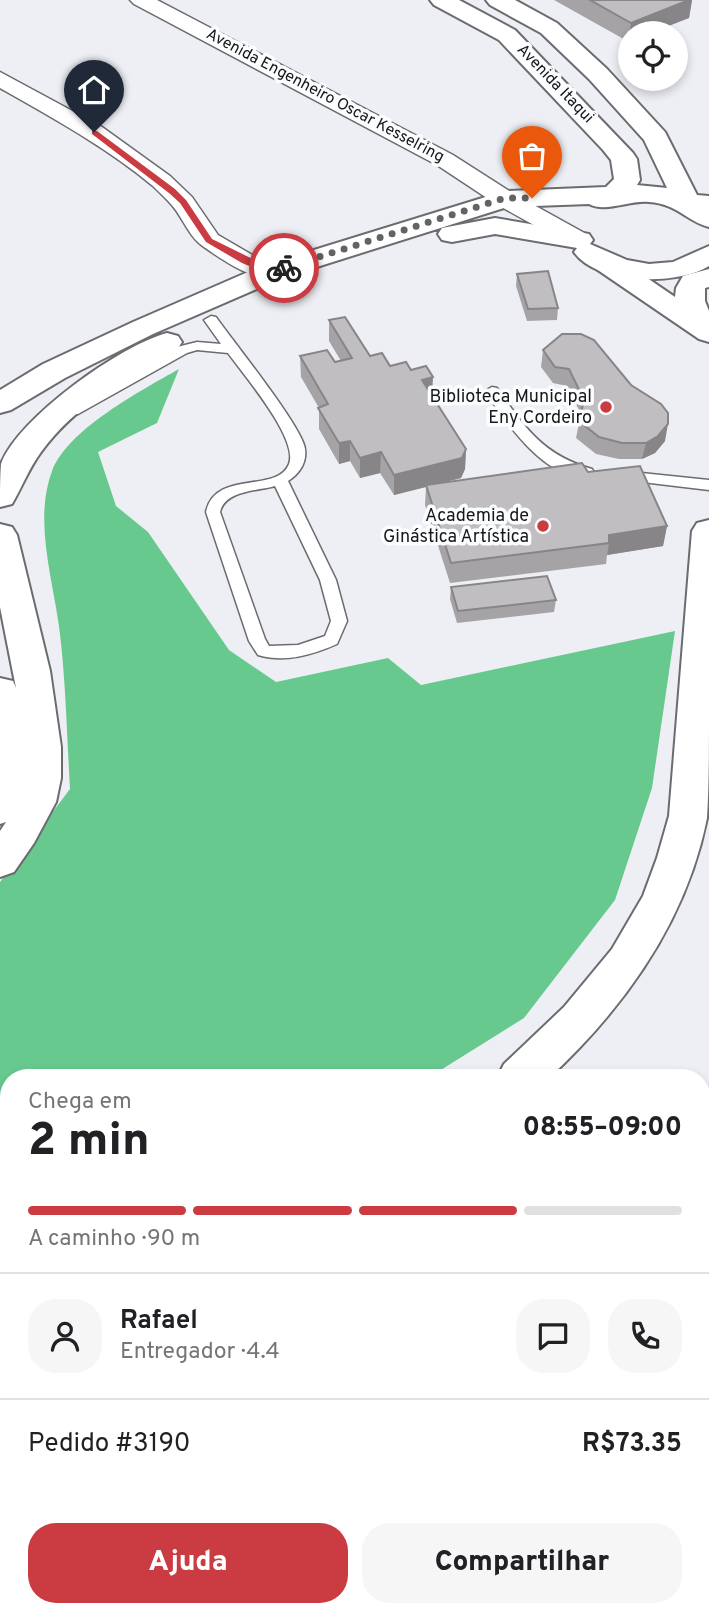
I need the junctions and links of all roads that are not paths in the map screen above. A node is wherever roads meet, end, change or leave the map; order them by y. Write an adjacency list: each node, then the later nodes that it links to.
1 (141, 0): 6 (street, Avenida Engenheiro Oscar Kesselring)
2 (442, 0): 5 (main road, Avenida Itaqui)
3 (498, 0): 7 (main road, Avenida Itaqui)
4 (0, 79): 11 (street)
5 (614, 195): 6 (main road); 7 (main road); 8 (main road)
6 (505, 198): 8 (street, Avenida Engenheiro Oscar Kesselring); 11 (main road)
7 (702, 208)
8 (579, 240): 10 (main road); 13 (main road)
9 (709, 254): 10 (main road)
10 (602, 260): 14 (main road)
11 (272, 272): 17 (main road)
12 (709, 278): 14 (main road)
13 (211, 320): 15 (lane); 18 (main road)
14 (707, 331)
15 (232, 349): 18 (lane); 19 (lane)
16 (492, 391): 20 (lane)
17 (0, 403)
18 (48, 424): 21 (main road)
19 (281, 480): 19 (lane)
20 (709, 485)
21 (0, 496)
22 (709, 531): 27 (main road)
23 (0, 535): 26 (main road)
24 (0, 691): 25 (main road)
25 (0, 809)
26 (0, 861)
27 (529, 1069)

